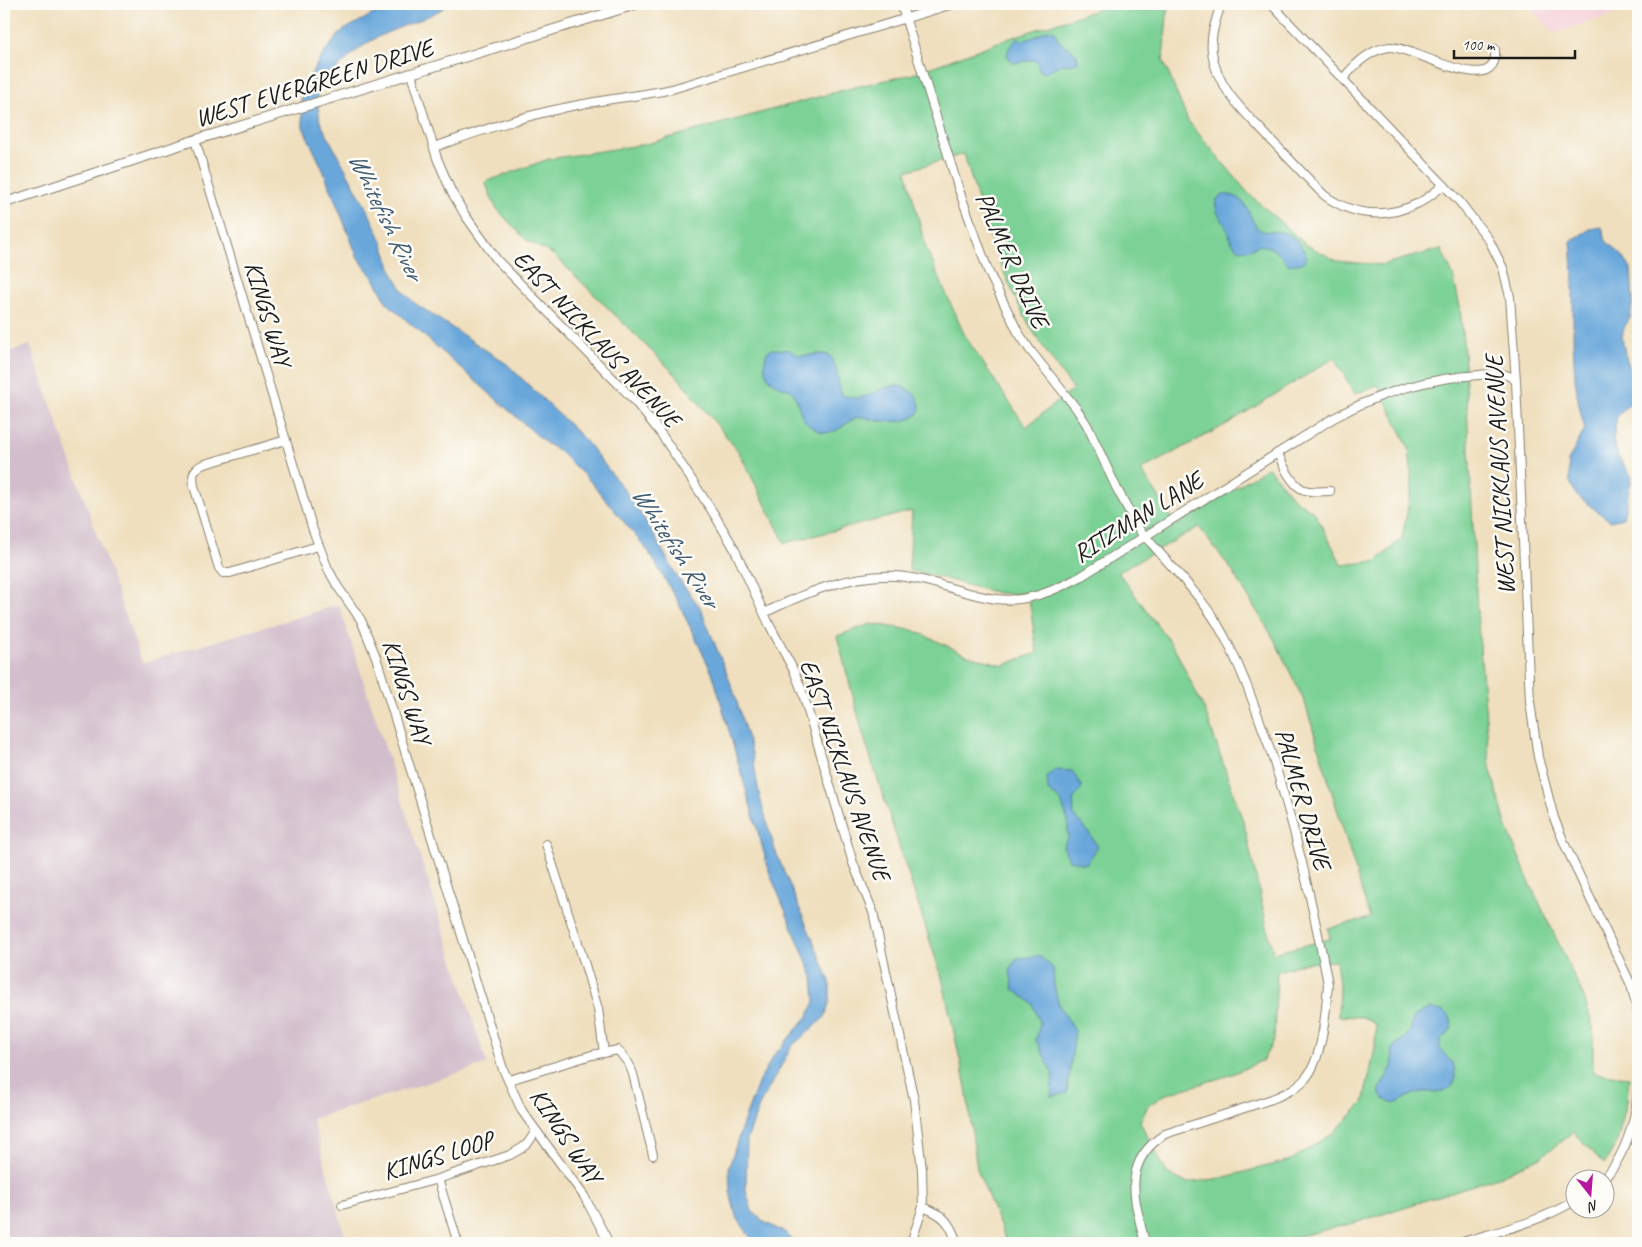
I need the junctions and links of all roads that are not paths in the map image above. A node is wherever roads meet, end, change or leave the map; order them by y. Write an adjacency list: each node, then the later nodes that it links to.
1 (637, 4): 8 (street, WEST EVERGREEN DRIVE)
2 (901, 4): 6 (street, PALMER DRIVE)
3 (953, 4): 6 (street)
4 (1221, 4): 12 (street)
5 (1272, 4): 9 (street, WEST NICKLAUS AVENUE)
6 (906, 19): 11 (street); 18 (street, PALMER DRIVE)
7 (1495, 49): 9 (street)
8 (411, 74): 10 (street, WEST EVERGREEN DRIVE); 11 (street, EAST NICKLAUS AVENUE)
9 (1343, 79): 12 (street, WEST NICKLAUS AVENUE)
10 (195, 140): 13 (street, WEST EVERGREEN DRIVE); 15 (street, KINGS WAY)
11 (434, 146): 20 (street, EAST NICKLAUS AVENUE)
12 (1444, 186): 14 (street, WEST NICKLAUS AVENUE)
13 (4, 203)
14 (1516, 381): 16 (street, RITZMAN LANE); 22 (street, WEST NICKLAUS AVENUE)
15 (286, 440): 19 (street, KINGS WAY); 19 (street)
16 (1278, 453): 17 (street); 18 (street, RITZMAN LANE)
17 (1330, 491)
18 (1145, 538): 20 (street, RITZMAN LANE); 37 (street, PALMER DRIVE)
19 (318, 546): 25 (street, KINGS WAY)
20 (764, 613): 31 (street, EAST NICKLAUS AVENUE)
21 (546, 844): 23 (street)
22 (1638, 1012)
23 (604, 1052): 25 (street); 27 (street)
24 (1638, 1072): 28 (street)
25 (508, 1080): 26 (street, KINGS WAY)
26 (536, 1131): 29 (street, KINGS LOOP); 34 (street, KINGS WAY)
27 (653, 1155)
28 (1612, 1170)
29 (438, 1179): 30 (street, KINGS LOOP); 33 (street)
30 (342, 1205)
31 (923, 1207): 35 (street, EAST NICKLAUS AVENUE); 36 (street)
32 (1564, 1207): 38 (street)
33 (458, 1243)
34 (609, 1243)
35 (911, 1243)
36 (958, 1243)
37 (1145, 1243)
38 (1460, 1243)

